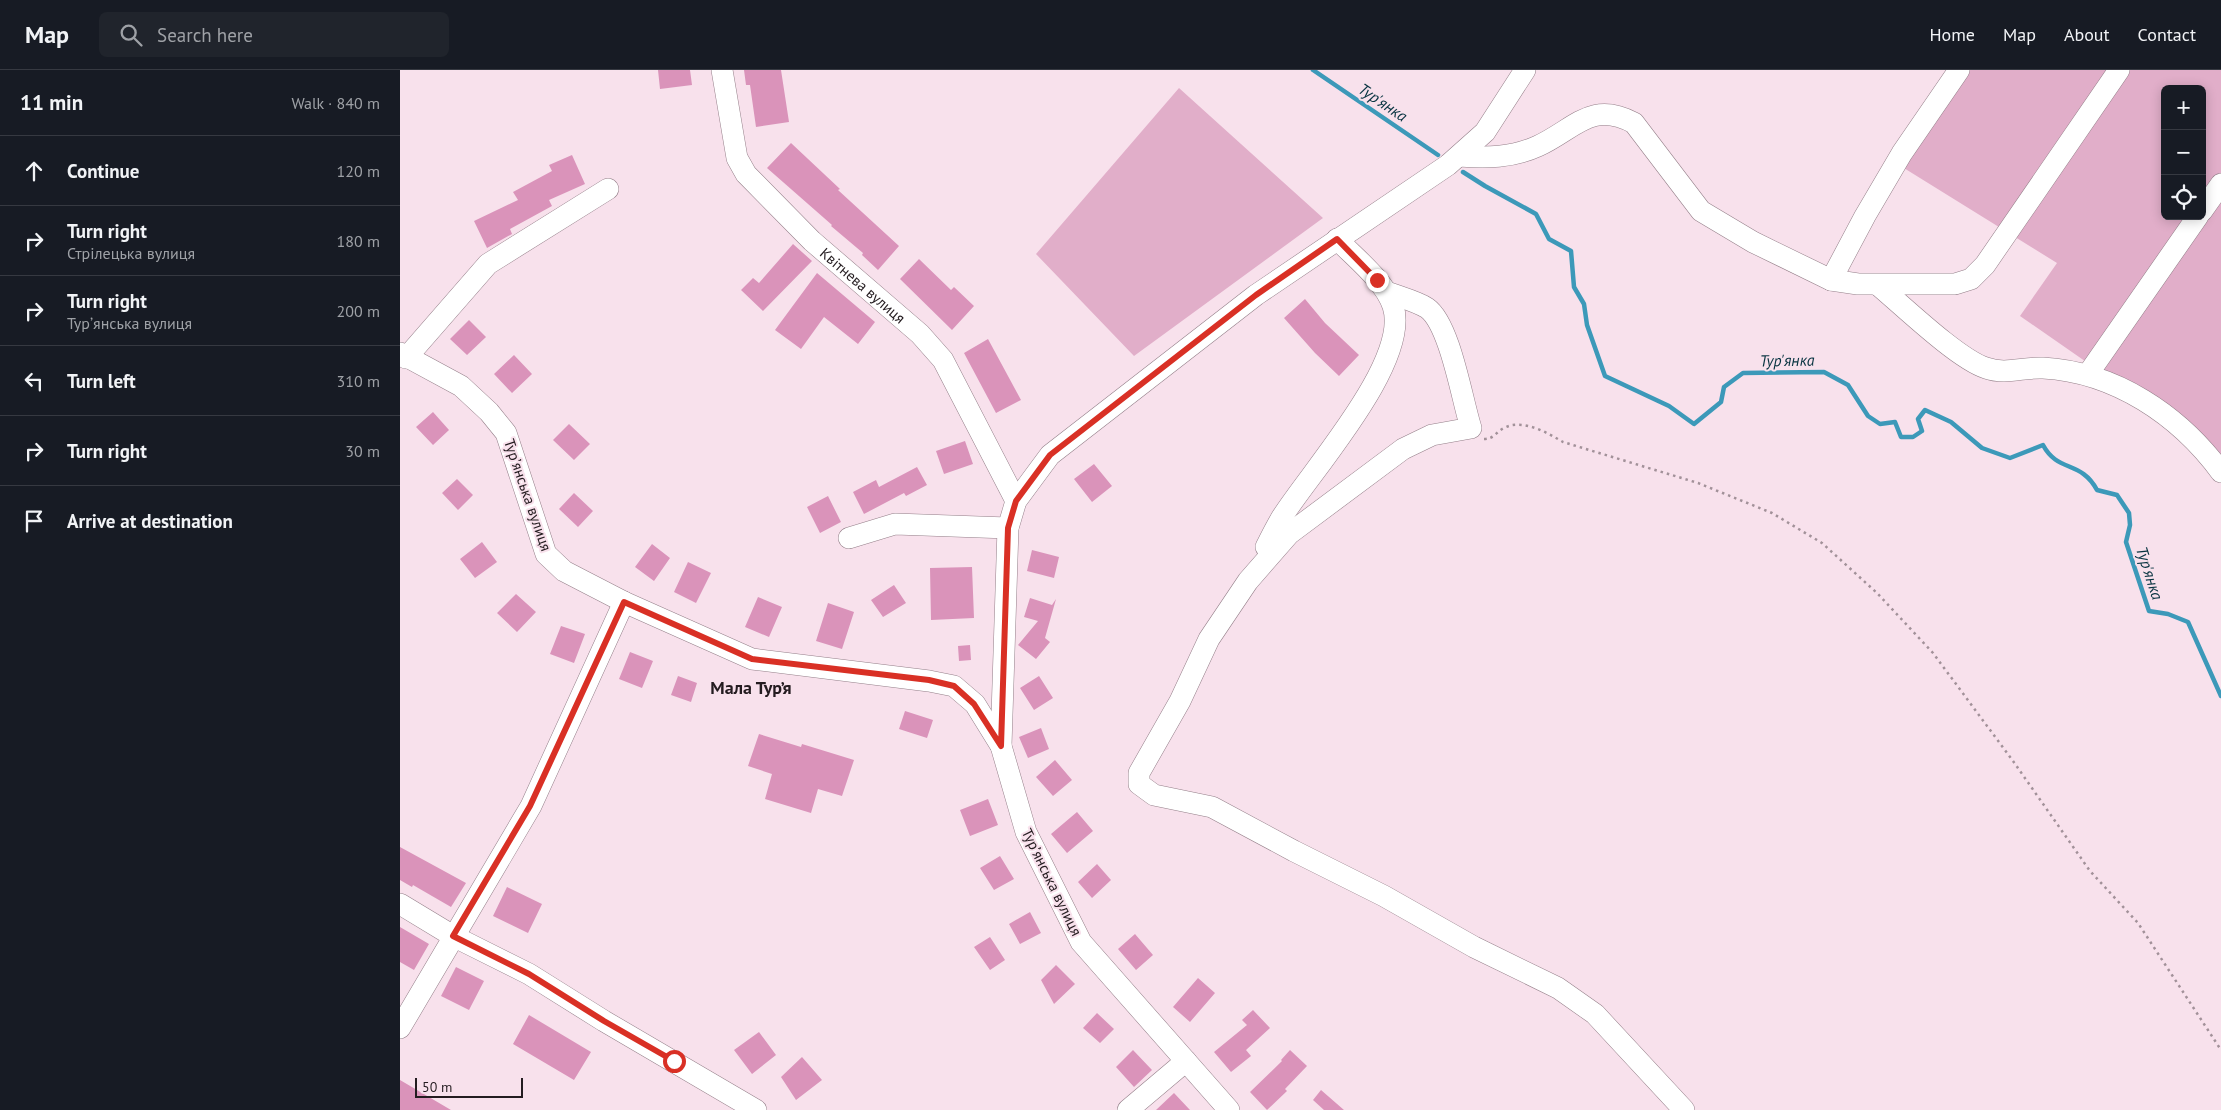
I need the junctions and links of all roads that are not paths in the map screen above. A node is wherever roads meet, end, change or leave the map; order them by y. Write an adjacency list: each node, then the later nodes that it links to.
1 (722, 70): 17 (street, Квітнева вулиця)
2 (1525, 70): 5 (street)
3 (1960, 70): 11 (street)
4 (2119, 70): 12 (street)
5 (1459, 156): 10 (street); 11 (street)
6 (2221, 184): 8 (street)
7 (608, 189): 14 (street)
8 (2206, 205)
9 (2195, 220): 15 (street)
10 (1337, 239): 13 (street); 17 (street)
11 (1831, 280): 12 (street)
12 (1878, 284): 15 (street)
13 (1387, 292): 20 (street); 20 (street)
14 (403, 356): 21 (street, Турʼянська вулиця)
15 (2088, 374): 16 (street)
16 (2218, 460)
17 (1016, 501): 18 (street)
18 (1008, 528): 19 (street); 22 (street)
19 (849, 538)
20 (1248, 581): 30 (street)
21 (624, 602): 22 (street, Турʼянська вулиця); 24 (street)
22 (1001, 746): 26 (street, Турʼянська вулиця)
23 (400, 904): 24 (street)
24 (453, 936): 25 (street); 27 (street)
25 (400, 1028)
26 (1186, 1061): 28 (street); 29 (street, Турʼянська вулиця)
27 (756, 1110)
28 (1128, 1110)
29 (1229, 1110)
30 (1684, 1110)

